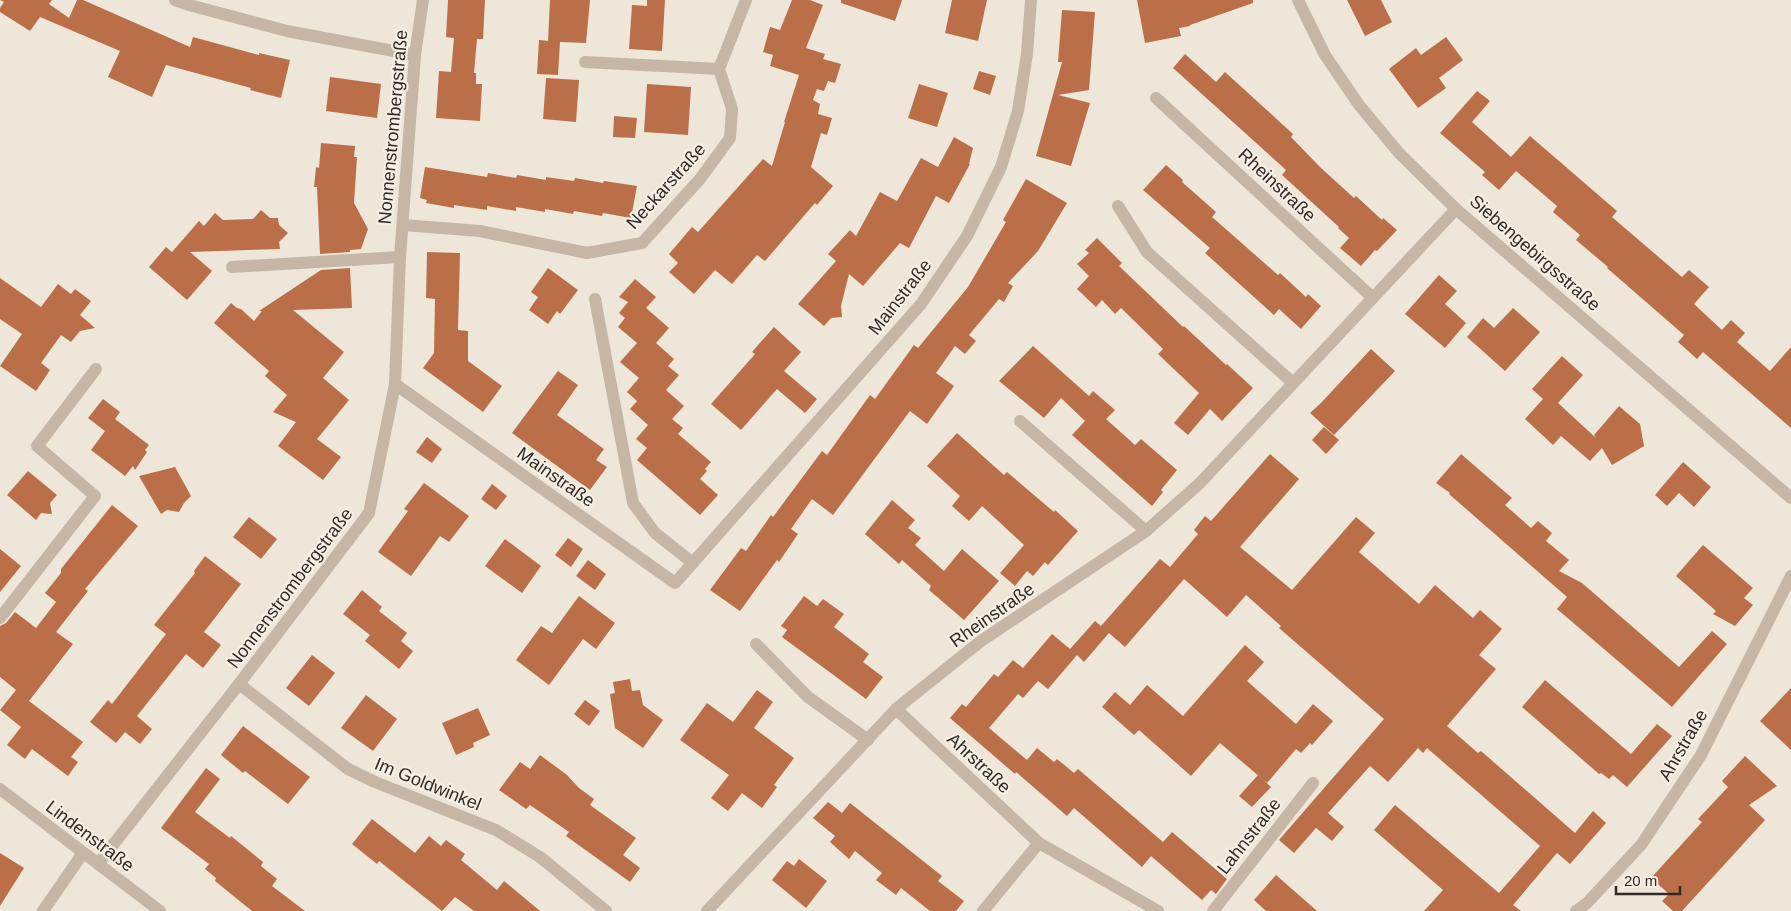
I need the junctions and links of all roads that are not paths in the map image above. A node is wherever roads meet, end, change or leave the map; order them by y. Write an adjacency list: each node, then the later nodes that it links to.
1 (175, 0): 6 (street)
2 (422, 0): 6 (street, Nonnenstrombergstraße)
3 (746, 0): 8 (street)
4 (1031, 0): 23 (street, Mainstraße)
5 (1298, 0): 11 (street, Siebengebirgsstraße)
6 (415, 55): 12 (street, Nonnenstrombergstraße)
7 (585, 62): 8 (street)
8 (719, 69): 12 (street, Neckarstraße)
9 (1156, 98): 15 (street, Rheinstraße)
10 (1118, 206): 18 (street)
11 (1456, 208): 15 (street, Rheinstraße); 21 (street, Siebengebirgsstraße)
12 (403, 225): 13 (street, Nonnenstrombergstraße)
13 (400, 257): 14 (street); 19 (street, Nonnenstrombergstraße)
14 (232, 267)
15 (1373, 298): 18 (street, Rheinstraße)
16 (595, 299): 23 (street)
17 (96, 369): 25 (street)
18 (1293, 383): 22 (street, Rheinstraße)
19 (395, 384): 23 (street, Mainstraße); 27 (street, Nonnenstrombergstraße)
20 (1020, 421): 22 (street)
21 (1791, 498)
22 (1146, 530): 28 (street, Rheinstraße)
23 (693, 563)
24 (1791, 576): 42 (street, Ahrstraße)
25 (0, 618)
26 (756, 644): 29 (street)
27 (239, 684): 34 (street, Nonnenstrombergstraße); 37 (street, Im Goldwinkel)
28 (896, 709): 29 (street, Rheinstraße); 32 (street, Ahrstraße)
29 (868, 740): 38 (street, Rheinstraße)
30 (1313, 784): 41 (street, Lahnstraße)
31 (0, 789): 33 (street, Lindenstraße)
32 (1039, 843): 39 (street); 40 (street, Ahrstraße)
33 (83, 853): 34 (street, Lindenstraße); 35 (street)
34 (98, 864): 36 (street, Lindenstraße)
35 (43, 911)
36 (160, 911)
37 (606, 911)
38 (707, 911)
39 (983, 911)
40 (1158, 911)
41 (1212, 911)
42 (1576, 911)

